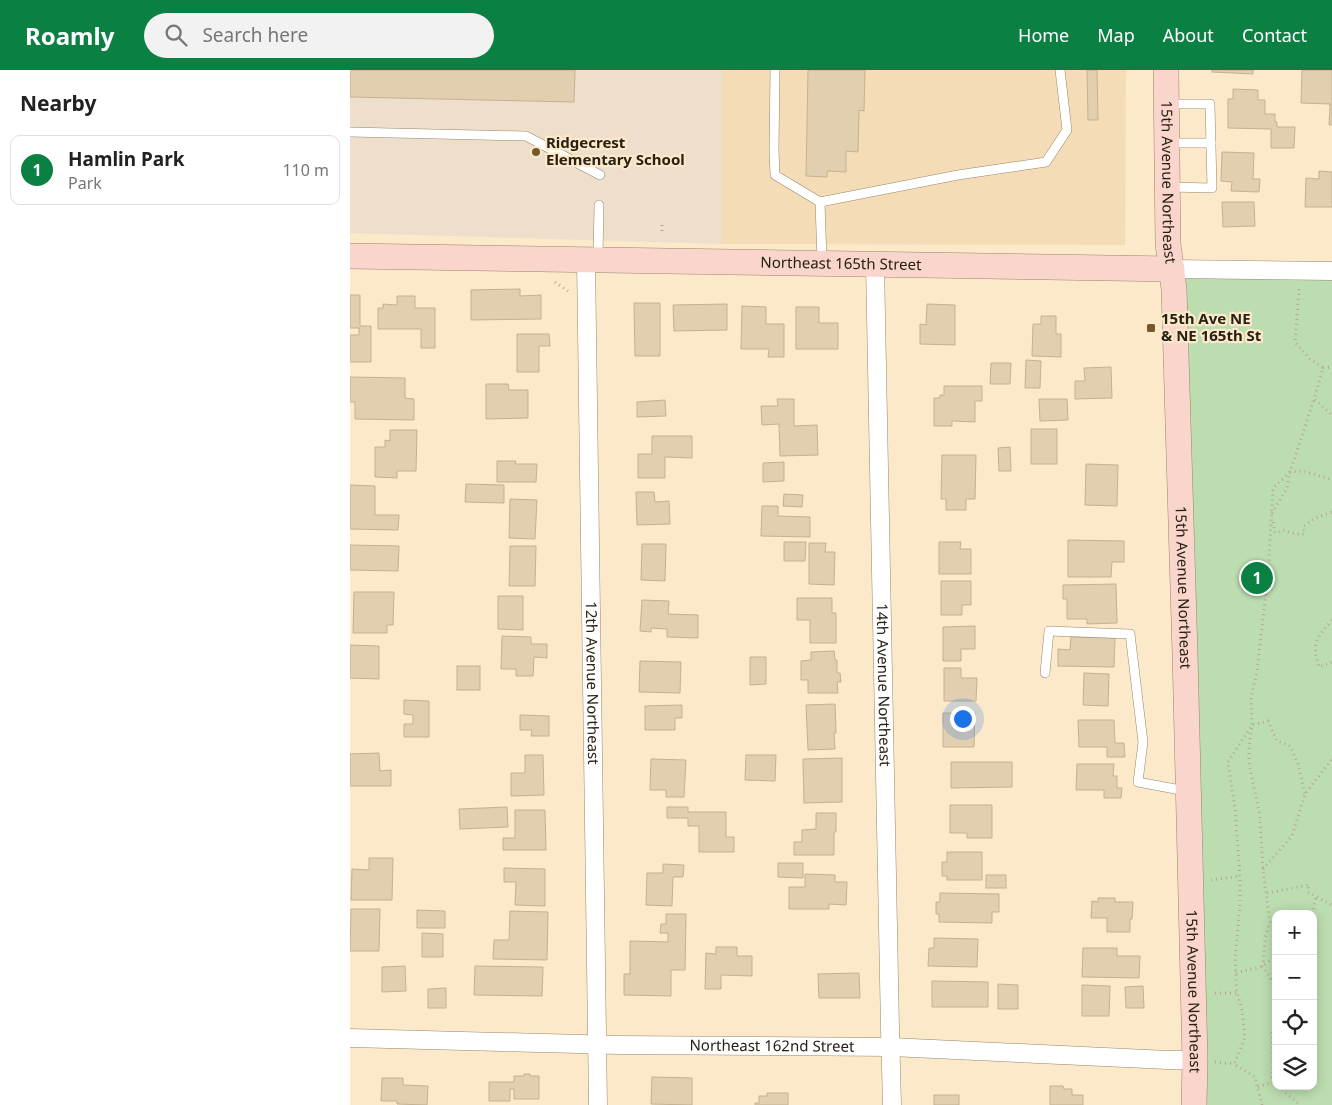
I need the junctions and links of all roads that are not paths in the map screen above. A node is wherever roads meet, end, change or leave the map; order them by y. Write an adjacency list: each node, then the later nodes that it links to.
1 (775, 70): 10 (lane)
2 (1060, 70): 10 (lane)
3 (1166, 70): 4 (main road, 15th Avenue Northeast)
4 (1166, 104): 6 (main road, 15th Avenue Northeast); 7 (lane)
5 (350, 132): 8 (lane)
6 (1167, 143): 7 (lane); 9 (main road, 15th Avenue Northeast)
7 (1211, 143): 9 (lane)
8 (600, 175)
9 (1168, 187): 16 (main road, 15th Avenue Northeast)
10 (820, 202): 14 (lane)
11 (599, 205): 13 (lane)
12 (350, 256): 13 (main road, Northeast 165th Street)
13 (592, 261): 14 (main road, Northeast 165th Street); 21 (street, 12th Avenue Northeast)
14 (822, 264): 15 (main road, Northeast 165th Street)
15 (876, 265): 16 (main road, Northeast 165th Street); 22 (street, 14th Avenue Northeast)
16 (1172, 269): 17 (street, Northeast 165th Street); 19 (main road, 15th Avenue Northeast)
17 (1332, 271)
18 (1045, 672): 19 (lane)
19 (1189, 791): 23 (main road, 15th Avenue Northeast)
20 (350, 1038): 21 (street, Northeast 162nd Street)
21 (597, 1044): 22 (street, Northeast 162nd Street); 24 (street, 12th Avenue Northeast)
22 (891, 1048): 23 (street, Northeast 162nd Street); 25 (street, 14th Avenue Northeast)
23 (1195, 1060): 26 (main road, 15th Avenue Northeast)
24 (598, 1105)
25 (892, 1105)
26 (1194, 1105)

